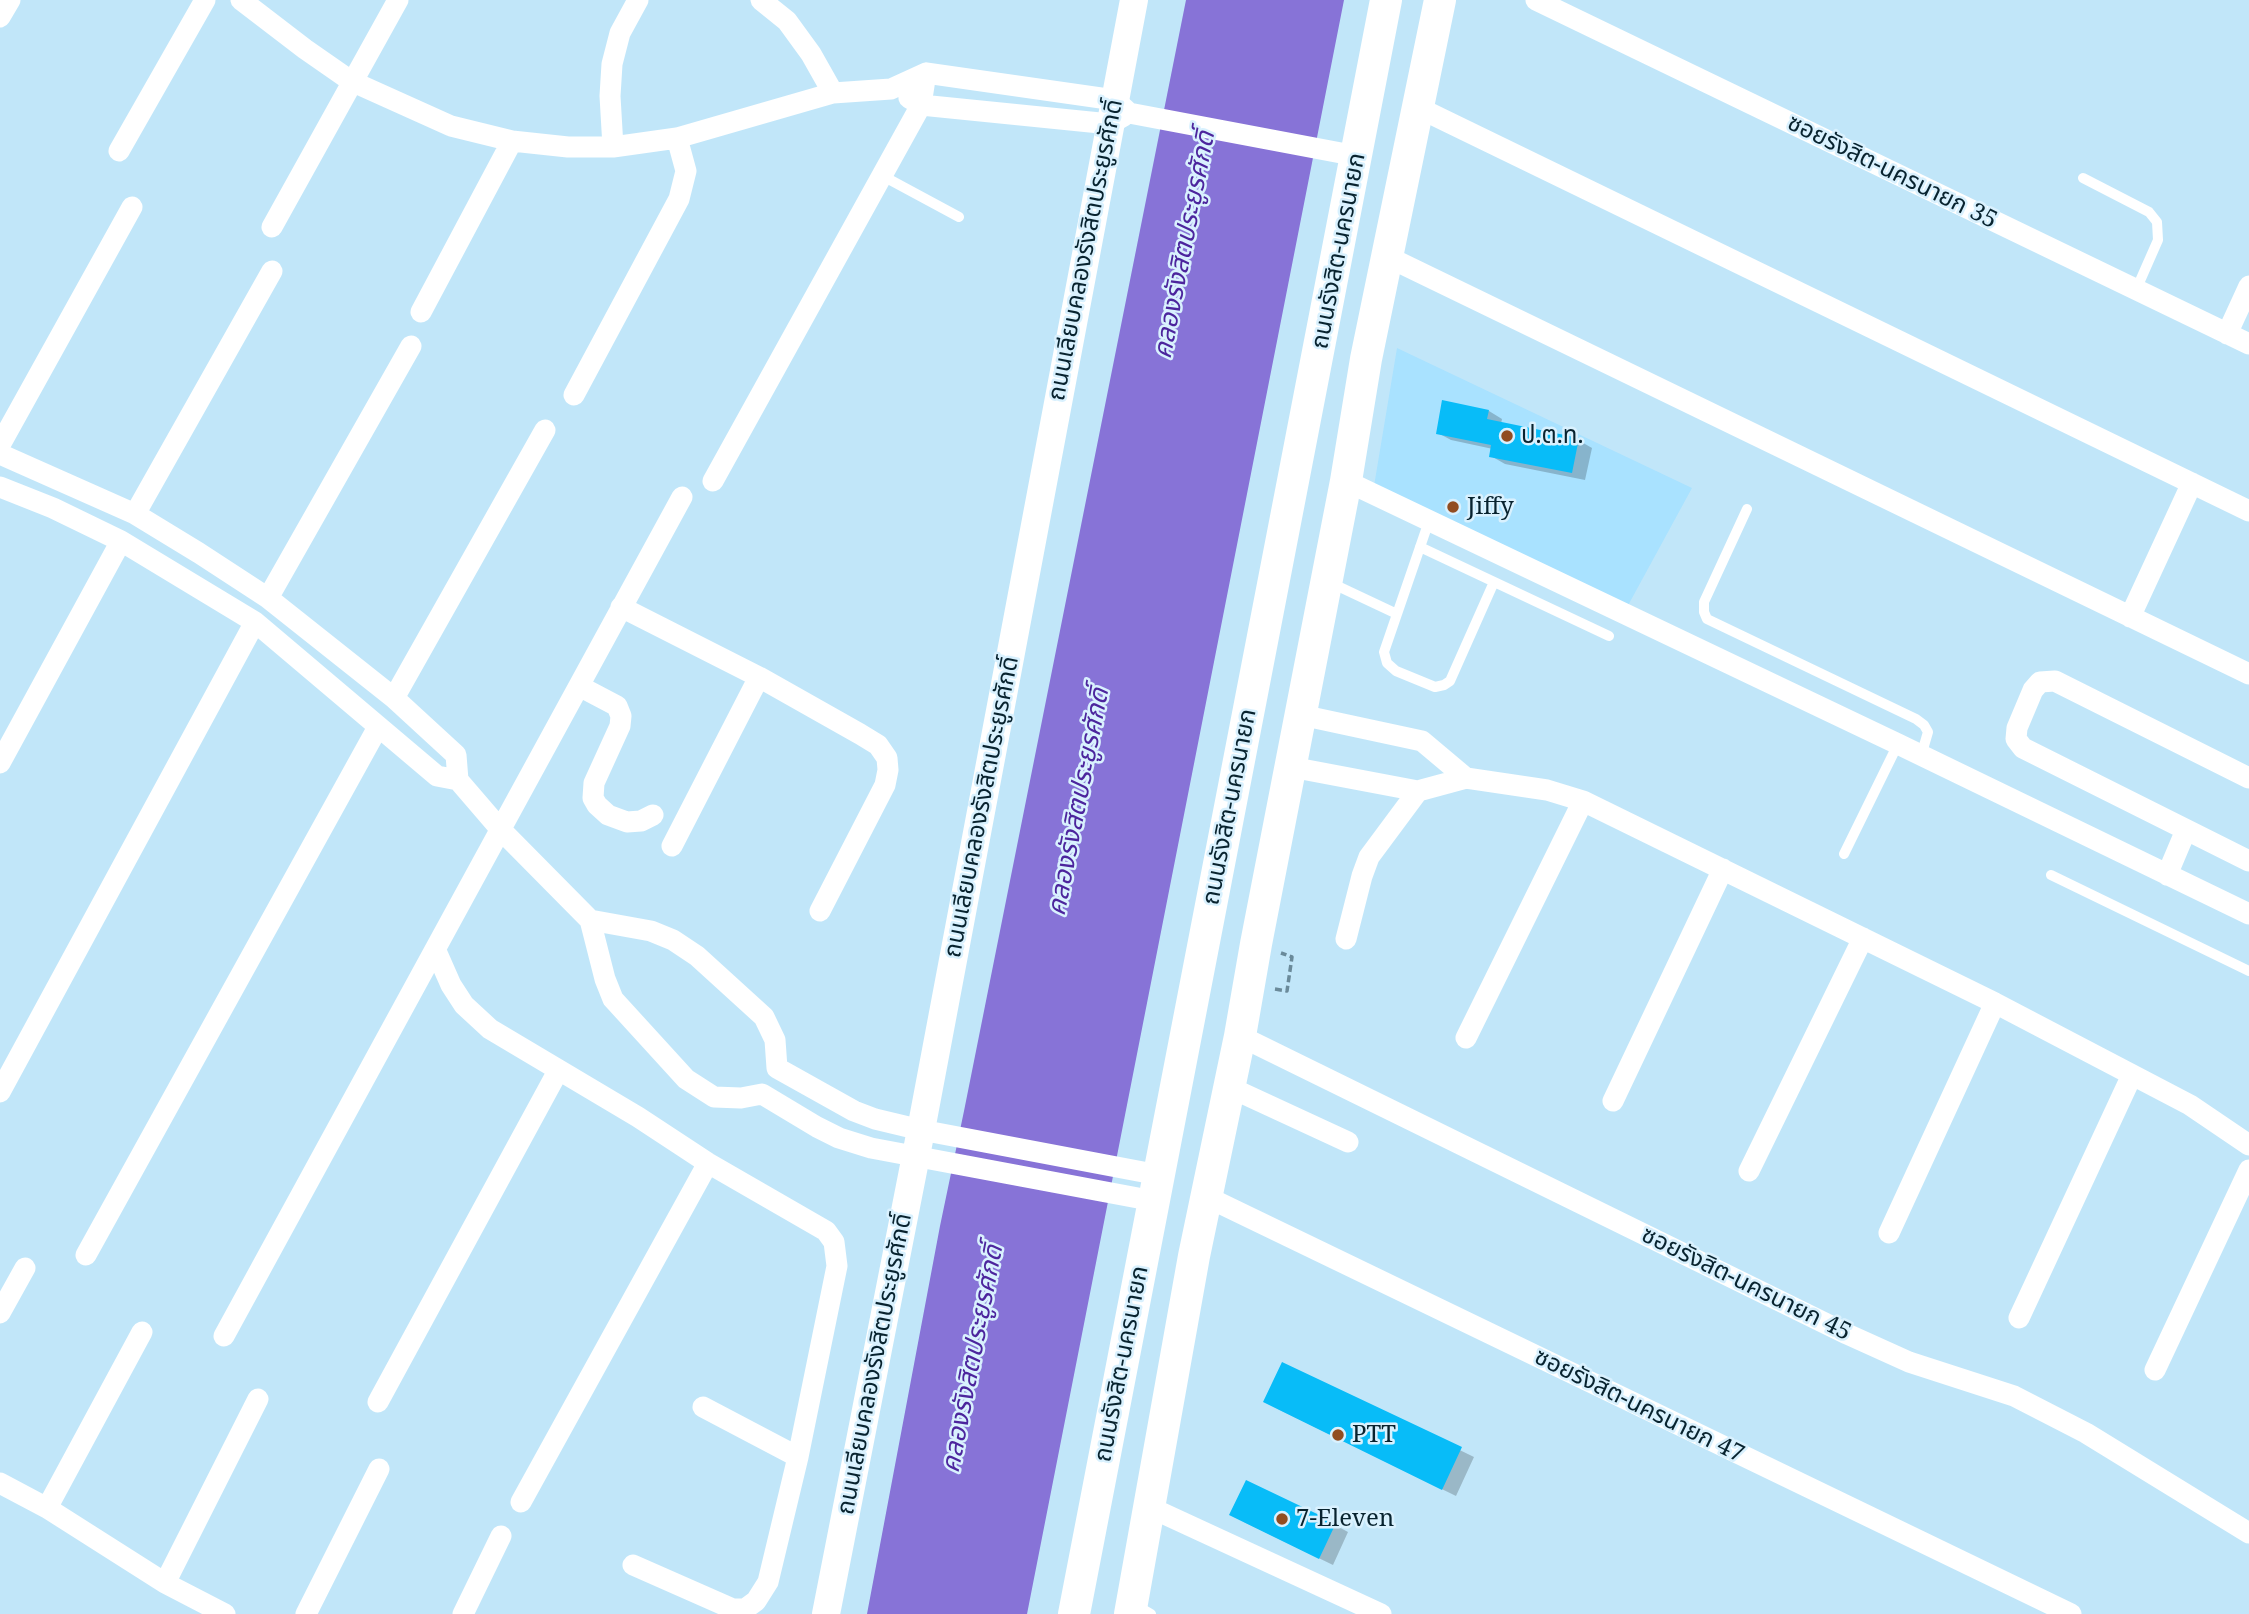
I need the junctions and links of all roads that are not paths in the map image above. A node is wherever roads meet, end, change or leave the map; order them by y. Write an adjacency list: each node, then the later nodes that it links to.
1 (10, 0): 11 (street)
2 (205, 0): 22 (street)
3 (241, 0): 13 (street)
4 (398, 0): 13 (street)
5 (638, 0): 21 (street)
6 (761, 0): 15 (street)
7 (1135, 0): 18 (street, ถนนเลียบคลองรังสิตประยูรศักดิ์)
8 (1386, 0): 23 (main road, ถนนรังสิต-นครนายก)
9 (1440, 0): 17 (main road, ถนนรังสิต-นครนายก)
10 (1536, 0): 32 (street, ซอยรังสิต-นครนายก 35)
11 (0, 18)
12 (926, 73): 14 (street); 16 (street); 18 (street)
13 (351, 81): 20 (street); 28 (street)
14 (891, 89): 15 (street); 16 (street)
15 (833, 93): 19 (street)
16 (921, 105): 18 (street); 24 (street)
17 (1417, 107): 29 (main road, ถนนรังสิต-นครนายก); 43 (street)
18 (1118, 112): 23 (street); 102 (street, ถนนเลียบคลองรังสิตประยูรศักดิ์)
19 (677, 138): 21 (street); 37 (street)
20 (512, 141): 21 (street); 33 (street)
21 (613, 147)
22 (119, 151)
23 (1357, 156): 107 (main road, ถนนรังสิต-นครนายก)
24 (881, 175): 27 (lane); 41 (street)
25 (2083, 178): 32 (lane)
26 (132, 206): 39 (street)
27 (959, 217)
28 (272, 227)
29 (1387, 256): 42 (main road, ถนนรังสิต-นครนายก); 57 (street)
30 (272, 271): 48 (street)
31 (2249, 286): 34 (street)
32 (2136, 290): 34 (street, ซอยรังสิต-นครนายก 35)
33 (421, 312)
34 (2227, 334): 35 (street, ซอยรังสิต-นครนายก 35)
35 (2249, 344)
36 (411, 346): 54 (street)
37 (574, 395)
38 (545, 430): 63 (street)
39 (0, 445)
40 (0, 454): 48 (street)
41 (713, 481)
42 (1346, 481): 49 (street); 52 (main road, ถนนรังสิต-นครนายก)
43 (2192, 483): 47 (street); 57 (street)
44 (0, 487): 50 (street)
45 (682, 497): 55 (street)
46 (1747, 509): 67 (lane)
47 (2249, 511)
48 (135, 514): 54 (street)
49 (1429, 521): 51 (lane); 66 (street)
50 (121, 541): 58 (street); 68 (street)
51 (1420, 547): 53 (lane); 56 (lane)
52 (1326, 580): 56 (lane); 64 (main road, ถนนรังสิต-นครนายก)
53 (1494, 582): 56 (lane); 59 (lane)
54 (268, 598): 63 (street)
55 (621, 607): 61 (street); 62 (street)
56 (1397, 614)
57 (2130, 617): 60 (street)
58 (255, 622): 65 (street); 98 (street)
59 (1609, 636)
60 (2249, 674)
61 (759, 677): 78 (street); 84 (street)
62 (579, 686): 75 (street); 76 (street)
63 (394, 698): 72 (street)
64 (1301, 715): 69 (main road, ถนนรังสิต-นครนายก); 70 (street)
65 (378, 727): 72 (street); 110 (street)
66 (1898, 744): 67 (street); 79 (lane)
67 (1921, 756): 82 (street)
68 (0, 763)
69 (1291, 767): 73 (street); 92 (main road, ถนนรังสิต-นครนายก)
70 (1466, 778): 73 (street); 74 (street)
71 (2249, 778): 77 (street)
72 (458, 780): 76 (street)
73 (1418, 792): 88 (street)
74 (1583, 801): 81 (street); 93 (street)
75 (653, 815)
76 (501, 830): 86 (street); 89 (street)
77 (2186, 830): 80 (street); 82 (street)
78 (672, 846)
79 (1844, 854)
80 (2249, 861)
81 (1723, 869): 87 (street); 100 (street)
82 (2167, 874): 85 (street)
83 (2051, 875): 90 (lane)
84 (820, 911)
85 (2249, 914)
86 (590, 920): 94 (street); 99 (street)
87 (1864, 938): 91 (street); 106 (street)
88 (1346, 939)
89 (436, 951): 95 (street); 115 (street)
90 (2249, 971)
91 (1995, 1003): 96 (street); 109 (street)
92 (1240, 1036): 97 (main road, ถนนรังสิต-นครนายก); 126 (street, ซอยรังสิต-นครนายก 45)
93 (1465, 1038)
94 (777, 1068): 99 (street); 102 (street)
95 (558, 1071): 104 (street); 118 (street)
96 (2132, 1075): 103 (street); 113 (street)
97 (1229, 1087): 101 (street); 108 (main road, ถนนรังสิต-นครนายก)
98 (0, 1092)
99 (762, 1094): 102 (street)
100 (1613, 1101)
101 (1348, 1142)
102 (919, 1143): 107 (street); 107 (street); 134 (street, ถนนเลียบคลองรังสิตประยูรศักดิ์)
103 (2249, 1146)
104 (708, 1163): 120 (street); 123 (street)
105 (2249, 1170): 116 (street)
106 (1749, 1171)
107 (1144, 1186): 135 (main road, ถนนรังสิต-นครนายก)
108 (1207, 1198): 124 (main road, ถนนรังสิต-นครนายก); 137 (street, ซอยรังสิต-นครนายก 47)
109 (1889, 1233)
110 (86, 1255)
111 (25, 1268): 112 (street)
112 (0, 1313)
113 (2019, 1318)
114 (142, 1332): 125 (street)
115 (224, 1336)
116 (2155, 1370)
117 (258, 1399): 129 (street)
118 (378, 1402)
119 (703, 1407): 120 (street)
120 (798, 1457): 128 (street)
121 (379, 1469): 132 (street)
122 (0, 1483): 125 (street)
123 (521, 1502)
124 (1147, 1506): 130 (main road, ถนนรังสิต-นครนายก); 136 (street)
125 (47, 1508): 129 (street)
126 (2249, 1534)
127 (500, 1536): 133 (street)
128 (633, 1565)
129 (164, 1583): 131 (street)
130 (1137, 1610)
131 (225, 1614)
132 (306, 1614)
133 (463, 1614)
134 (825, 1614)
135 (1074, 1614)
136 (1381, 1614)
137 (2071, 1614)

